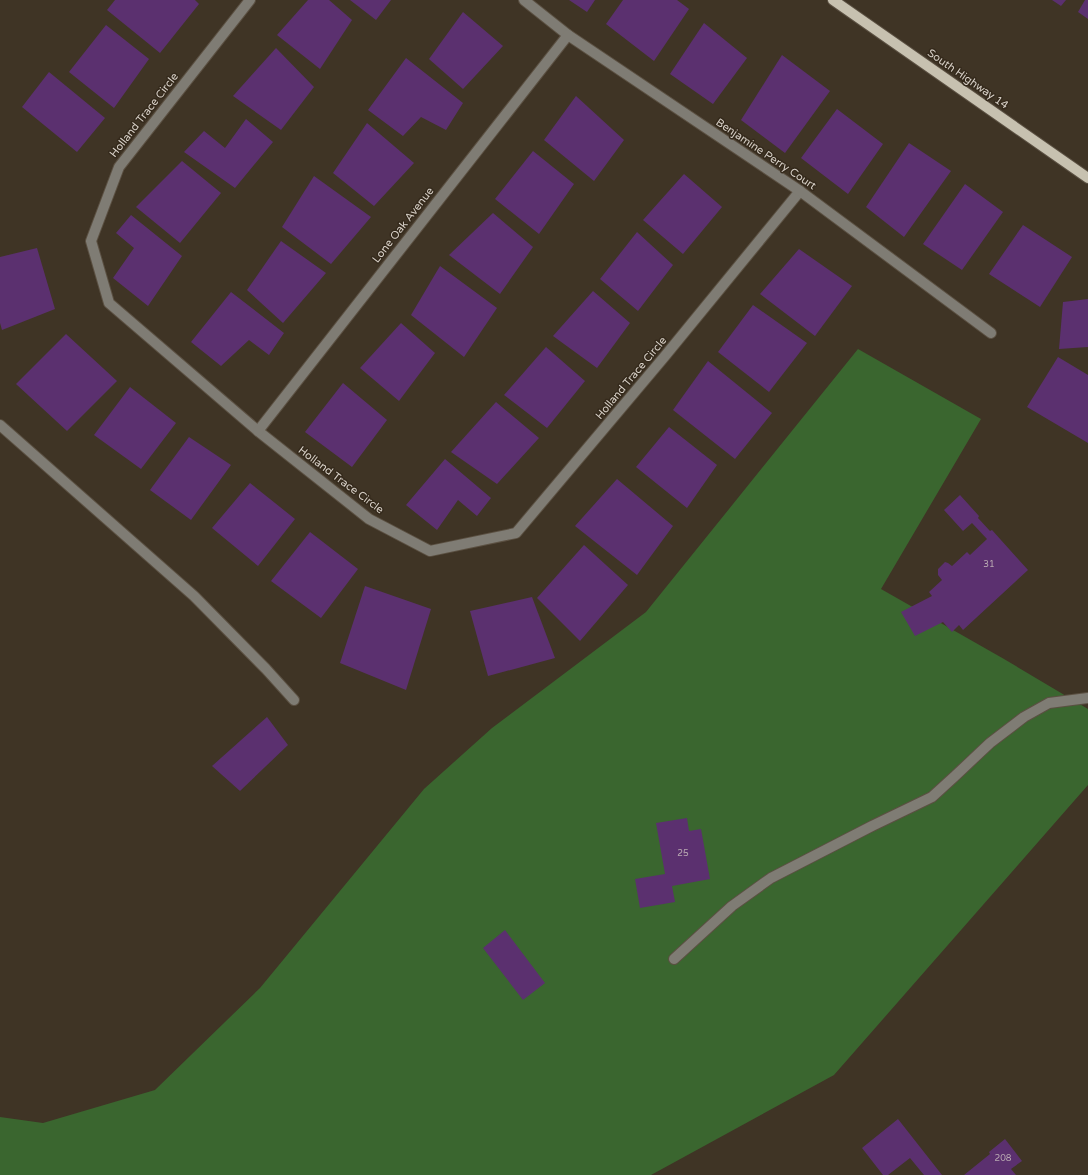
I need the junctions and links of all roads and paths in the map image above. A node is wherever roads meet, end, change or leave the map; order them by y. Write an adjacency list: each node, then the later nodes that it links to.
1 (250, 0): 9 (street, Holland Trace Circle)
2 (524, 0): 4 (street, Benjamine Perry Court)
3 (834, 0): 5 (main road, South Highway 14)
4 (568, 35): 6 (street, Benjamine Perry Court); 9 (street, Lone Oak Avenue)
5 (1088, 178)
6 (800, 191): 7 (street, Benjamine Perry Court); 9 (street, Holland Trace Circle)
7 (991, 333)
8 (0, 425): 11 (street)
9 (258, 431)
10 (1088, 698): 12 (street)
11 (294, 700)
12 (674, 958)

